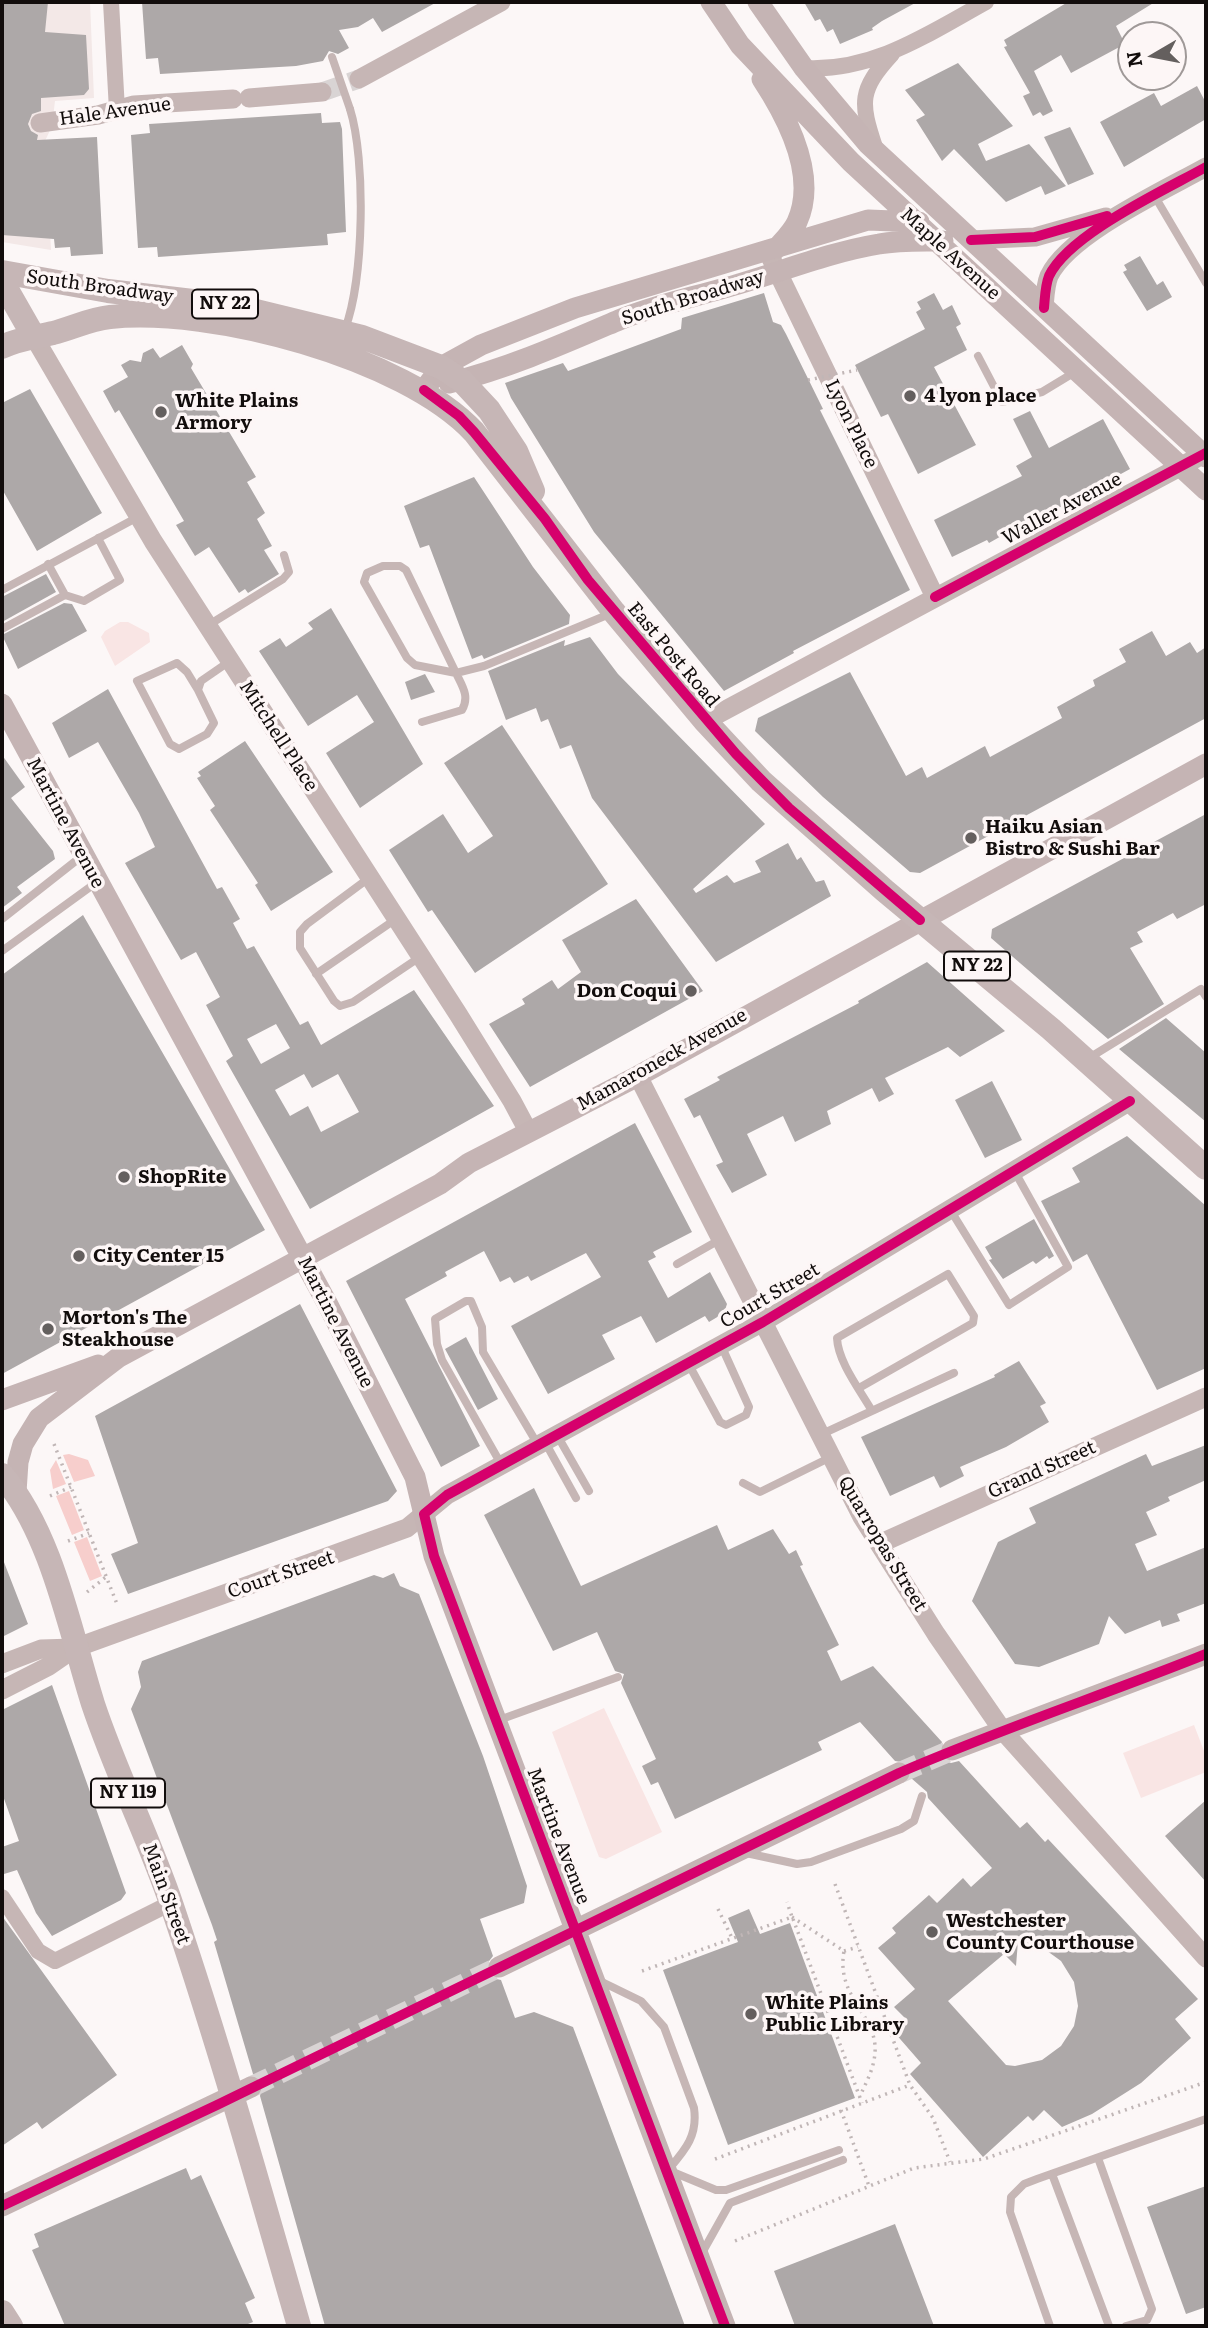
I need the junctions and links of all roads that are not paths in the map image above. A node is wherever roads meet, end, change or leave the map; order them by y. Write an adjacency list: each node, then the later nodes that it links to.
1 (111, 2): 12 (street)
2 (500, 2): 10 (street)
3 (711, 2): 6 (main road, Maple Avenue)
4 (758, 2): 9 (main road, Maple Avenue)
5 (986, 2): 7 (street)
6 (740, 45): 18 (main road, Maple Avenue); 21 (main road)
7 (893, 52): 9 (street); 14 (street)
8 (332, 57): 27 (lane, bridge)
9 (804, 68): 14 (main road, Maple Avenue)
10 (359, 79)
11 (322, 92): 12 (street, Hale Avenue)
12 (117, 110): 13 (street, Hale Avenue)
13 (40, 123)
14 (876, 151): 19 (main road, Maple Avenue)
15 (1206, 167): 16 (street, South Broadway)
16 (1154, 195): 17 (street, South Broadway); 25 (lane)
17 (1119, 213): 19 (street, South Broadway); 26 (street, South Broadway)
18 (913, 220): 19 (main road, South Broadway); 20 (main road, Maple Avenue); 21 (main road, South Broadway)
19 (971, 240): 20 (main road, South Broadway); 26 (main road, Maple Avenue)
20 (936, 241): 23 (main road, South Broadway); 31 (main road, Maple Avenue)
21 (772, 249): 23 (street, Lyon Place); 32 (main road, South Broadway)
22 (2, 272): 27 (main road, South Broadway / NY 22)
23 (778, 272): 32 (main road, South Broadway); 44 (street, Lyon Place)
24 (2, 281): 28 (main road)
25 (1206, 283)
26 (1044, 308): 34 (main road, Maple Avenue)
27 (344, 332): 32 (main road, South Broadway / NY 22)
28 (34, 337): 29 (main road, South Broadway / NY 22); 33 (main road, South Broadway / NY 22); 37 (street, Mitchell Place)
29 (2, 347)
30 (978, 356): 31 (lane)
31 (1077, 371): 35 (main road, Maple Avenue)
32 (451, 374): 33 (main road, South Broadway); 38 (main road, East Post Road / NY 22)
33 (424, 390): 38 (main road, East Post Road / NY 22)
34 (1205, 454): 35 (street, Waller Avenue)
35 (1181, 466): 36 (main road, Maple Avenue); 44 (street, Waller Avenue)
36 (1206, 490)
37 (139, 517): 39 (lane); 46 (street, Mitchell Place)
38 (545, 519): 45 (main road, East Post Road / NY 22)
39 (98, 538): 41 (lane); 43 (lane)
40 (284, 555): 46 (lane)
41 (48, 564): 42 (lane); 43 (lane)
42 (2, 590)
43 (65, 594): 47 (lane)
44 (935, 597): 52 (street, Waller Avenue)
45 (614, 612): 49 (lane); 52 (main road, East Post Road / NY 22)
46 (207, 626): 48 (street, Mitchell Place)
47 (2, 629)
48 (230, 661): 50 (lane); 56 (street, Mitchell Place)
49 (456, 673): 49 (lane); 53 (lane)
50 (198, 691): 50 (lane)
51 (2, 704): 55 (main road, Martine Avenue)
52 (705, 721): 60 (main road, East Post Road / NY 22)
53 (422, 722)
54 (1206, 764): 60 (main road, Mamaroneck Avenue)
55 (83, 856): 57 (main road, Martine Avenue); 58 (lane)
56 (370, 878): 59 (street, Mitchell Place); 63 (lane)
57 (97, 882): 61 (lane); 73 (main road, Martine Avenue)
58 (2, 919)
59 (396, 919): 62 (street, Mitchell Place); 63 (lane)
60 (920, 920): 65 (main road, East Post Road / NY 22); 66 (main road, Mamaroneck Avenue)
61 (2, 951)
62 (420, 957): 63 (lane); 68 (street, Mitchell Place)
63 (316, 974)
64 (1206, 997): 65 (lane)
65 (1086, 1060): 67 (main road, East Post Road / NY 22)
66 (638, 1076): 68 (main road, Mamaroneck Avenue); 72 (street, Quarropas Street)
67 (1130, 1101): 69 (main road, East Post Road / NY 22); 70 (street, Court Street)
68 (528, 1131): 73 (main road, Mamaroneck Avenue)
69 (1206, 1168)
70 (1014, 1172): 71 (street, Court Street); 71 (lane)
71 (951, 1211): 75 (street, Court Street)
72 (721, 1239): 74 (lane); 75 (street, Quarropas Street)
73 (303, 1259): 77 (main road, Mamaroneck Avenue); 92 (main road, Martine Avenue)
74 (677, 1264)
75 (763, 1322): 76 (street, Court Street); 84 (street, Quarropas Street)
76 (721, 1345): 78 (street, Court Street); 78 (lane)
77 (119, 1357): 82 (main road, Mamaroneck Avenue); 88 (main road, Mamaroneck Avenue)
78 (688, 1363): 85 (street, Court Street)
79 (954, 1373): 83 (lane)
80 (859, 1388): 80 (lane); 83 (lane)
81 (1206, 1397): 93 (street, Grand Street)
82 (2, 1400)
83 (872, 1411): 84 (lane)
84 (819, 1435): 86 (street, Quarropas Street)
85 (547, 1440): 87 (street, Court Street); 87 (lane); 90 (lane); 91 (lane)
86 (831, 1457): 89 (lane); 93 (street, Quarropas Street)
87 (501, 1466): 92 (street, Court Street)
88 (9, 1483): 94 (main road, Main Street / NY 119)
89 (743, 1483)
90 (589, 1491)
91 (576, 1498)
92 (424, 1514): 94 (street, Court Street); 99 (main road, Martine Avenue)
93 (879, 1544): 100 (street, Quarropas Street)
94 (75, 1648): 96 (street); 98 (street); 106 (main road, Main Street / NY 119)
95 (1206, 1654): 100 (main road)
96 (2, 1664)
97 (618, 1677): 99 (lane)
98 (2, 1690)
99 (497, 1721): 107 (main road, Martine Avenue)
100 (1003, 1731): 101 (main road); 108 (street, Quarropas Street)
101 (952, 1750)
102 (899, 1773): 104 (main road)
103 (922, 1797): 104 (lane)
104 (738, 1852): 107 (main road)
105 (2, 1897): 106 (street)
106 (171, 1903): 111 (main road, Main Street / NY 119)
107 (575, 1930): 109 (main road); 110 (main road, Martine Avenue)
108 (1206, 1958)
109 (499, 1967)
110 (595, 1979): 116 (main road, Martine Avenue); 116 (lane)
111 (242, 2092): 118 (main road); 122 (main road, Main Street / NY 119)
112 (1206, 2119): 114 (lane)
113 (839, 2150): 116 (lane)
114 (1098, 2158): 117 (lane); 126 (lane)
115 (843, 2160): 119 (lane)
116 (668, 2170): 119 (main road, Martine Avenue)
117 (1052, 2174): 124 (lane); 125 (lane)
118 (2, 2206)
119 (700, 2257): 123 (main road, Martine Avenue)
120 (2, 2312): 121 (main road)
121 (11, 2326)
122 (298, 2326)
123 (725, 2326)
124 (1050, 2326)
125 (1109, 2326)
126 (1126, 2326)

